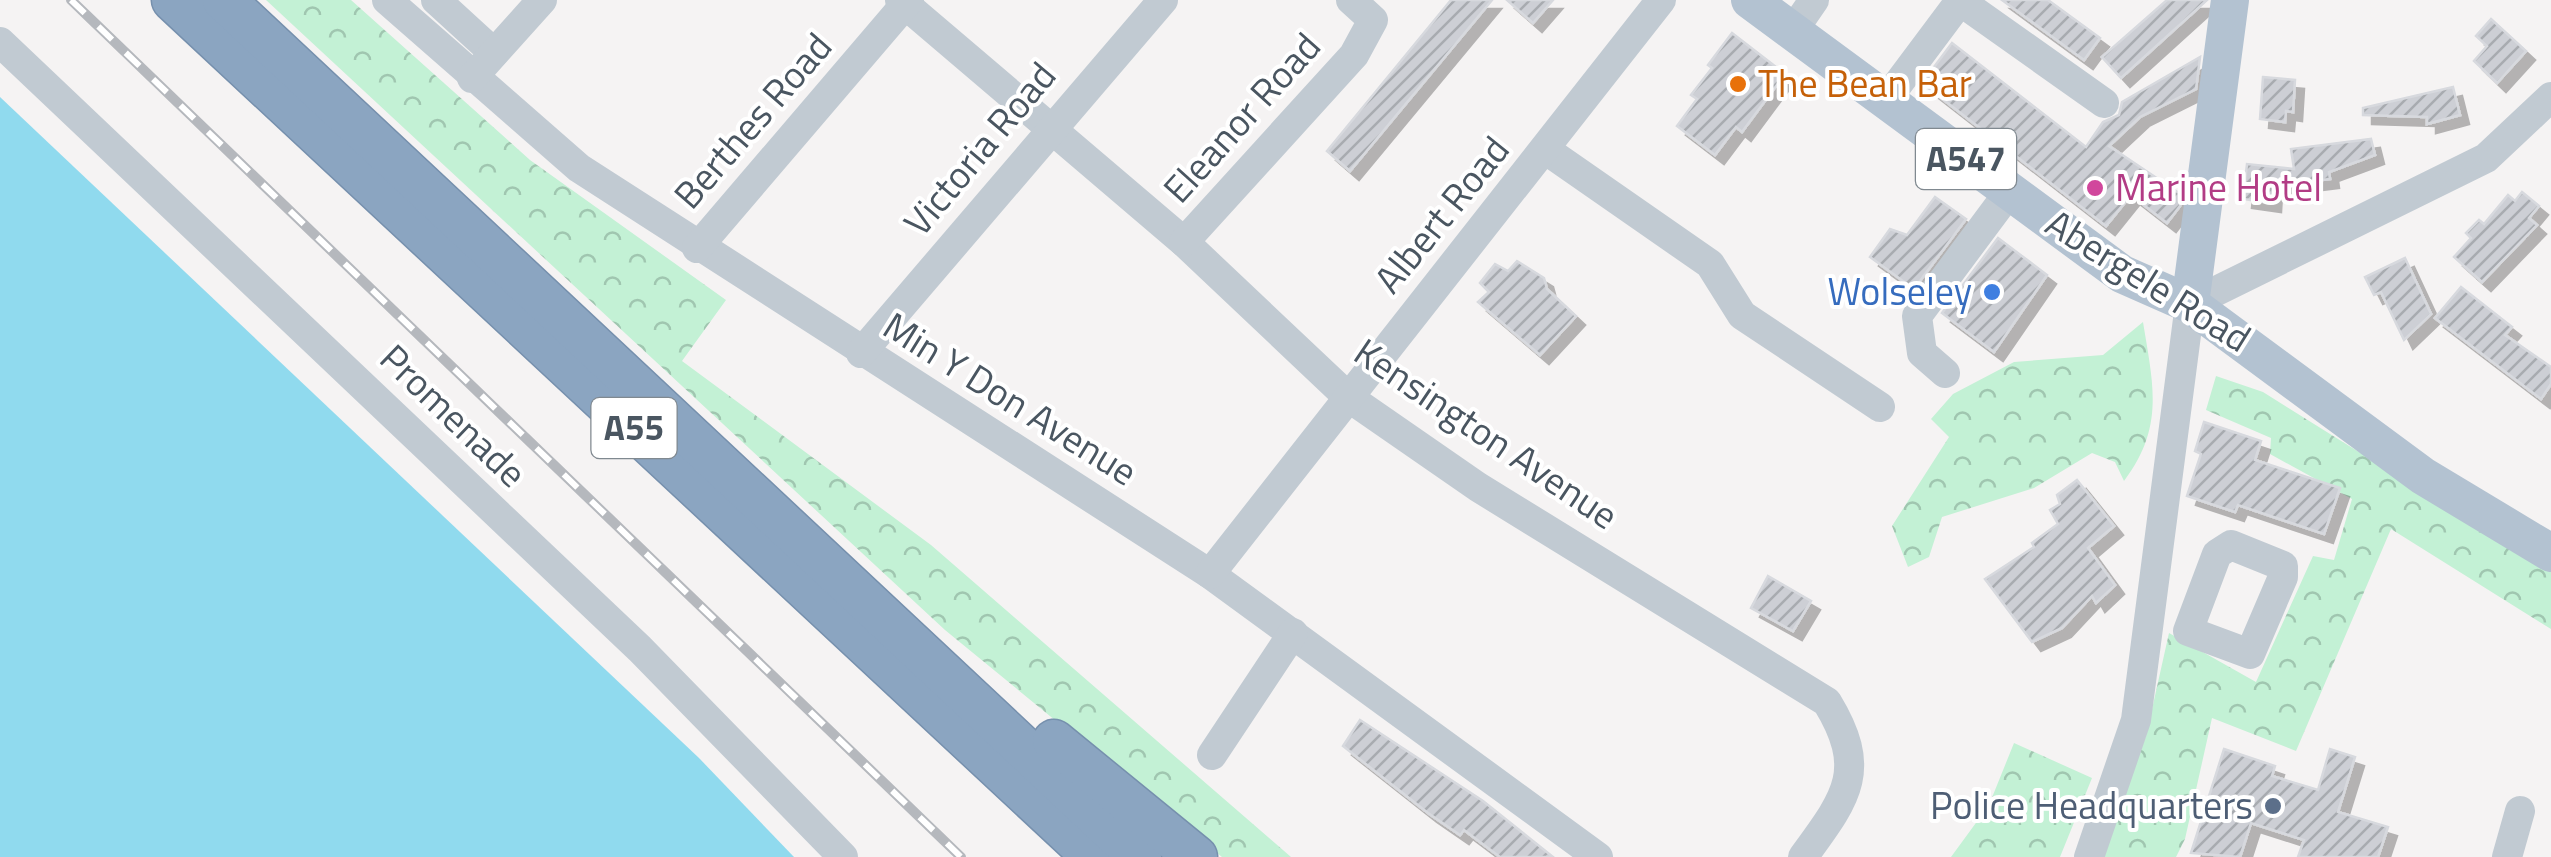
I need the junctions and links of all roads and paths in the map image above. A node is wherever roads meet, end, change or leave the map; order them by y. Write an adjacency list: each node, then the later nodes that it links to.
1 (172, 0): 30 (highway, A55)
2 (224, 0): 30 (highway, A55)
3 (387, 0): 16 (street, Min Y Don Avenue)
4 (436, 0): 15 (street)
5 (542, 0): 15 (street)
6 (1162, 0): 20 (street, Victoria Road)
7 (1351, 0): 23 (street, Eleanor Road)
8 (1661, 0): 21 (street, Albert Road)
9 (1750, 0): 13 (main road, Abergele Road / A547)
10 (1814, 0): 13 (street)
11 (2230, 0): 25 (main road)
12 (905, 1): 20 (street, Kensington Avenue); 24 (street, Berthes Road)
13 (1792, 32): 18 (main road, Abergele Road / A547)
14 (0, 42): 38 (street, Promenade)
15 (494, 54): 16 (street)
16 (472, 78): 24 (street, Min Y Don Avenue)
17 (2551, 97): 25 (street)
18 (1886, 100): 19 (street); 22 (main road, Abergele Road / A547)
19 (2104, 104)
20 (1049, 128): 23 (street, Kensington Avenue); 26 (street, Victoria Road)
21 (1546, 150): 28 (street, Albert Road); 29 (street)
22 (2010, 191): 25 (main road, Abergele Road / A547); 27 (street)
23 (1184, 242): 28 (street, Kensington Avenue)
24 (697, 248): 26 (street, Min Y Don Avenue)
25 (2190, 304): 31 (main road, Abergele Road / A547); 33 (street)
26 (861, 353): 32 (street, Min Y Don Avenue)
27 (1945, 373)
28 (1348, 397): 32 (street, Albert Road); 44 (street, Kensington Avenue)
29 (1880, 407)
30 (752, 516): 39 (highway); 40 (highway, A55); 41 (highway, A55); 42 (highway)
31 (2551, 554)
32 (1210, 574): 34 (street, Min Y Don Avenue)
33 (2152, 622): 35 (street); 45 (street)
34 (1293, 632): 36 (street); 43 (street, Min Y Don Avenue)
35 (2189, 632)
36 (1212, 755)
37 (2520, 811): 46 (street)
38 (843, 857)
39 (1050, 857)
40 (1094, 857)
41 (1140, 857)
42 (1196, 857)
43 (1598, 857)
44 (1803, 857)
45 (2088, 857)
46 (2507, 857)

